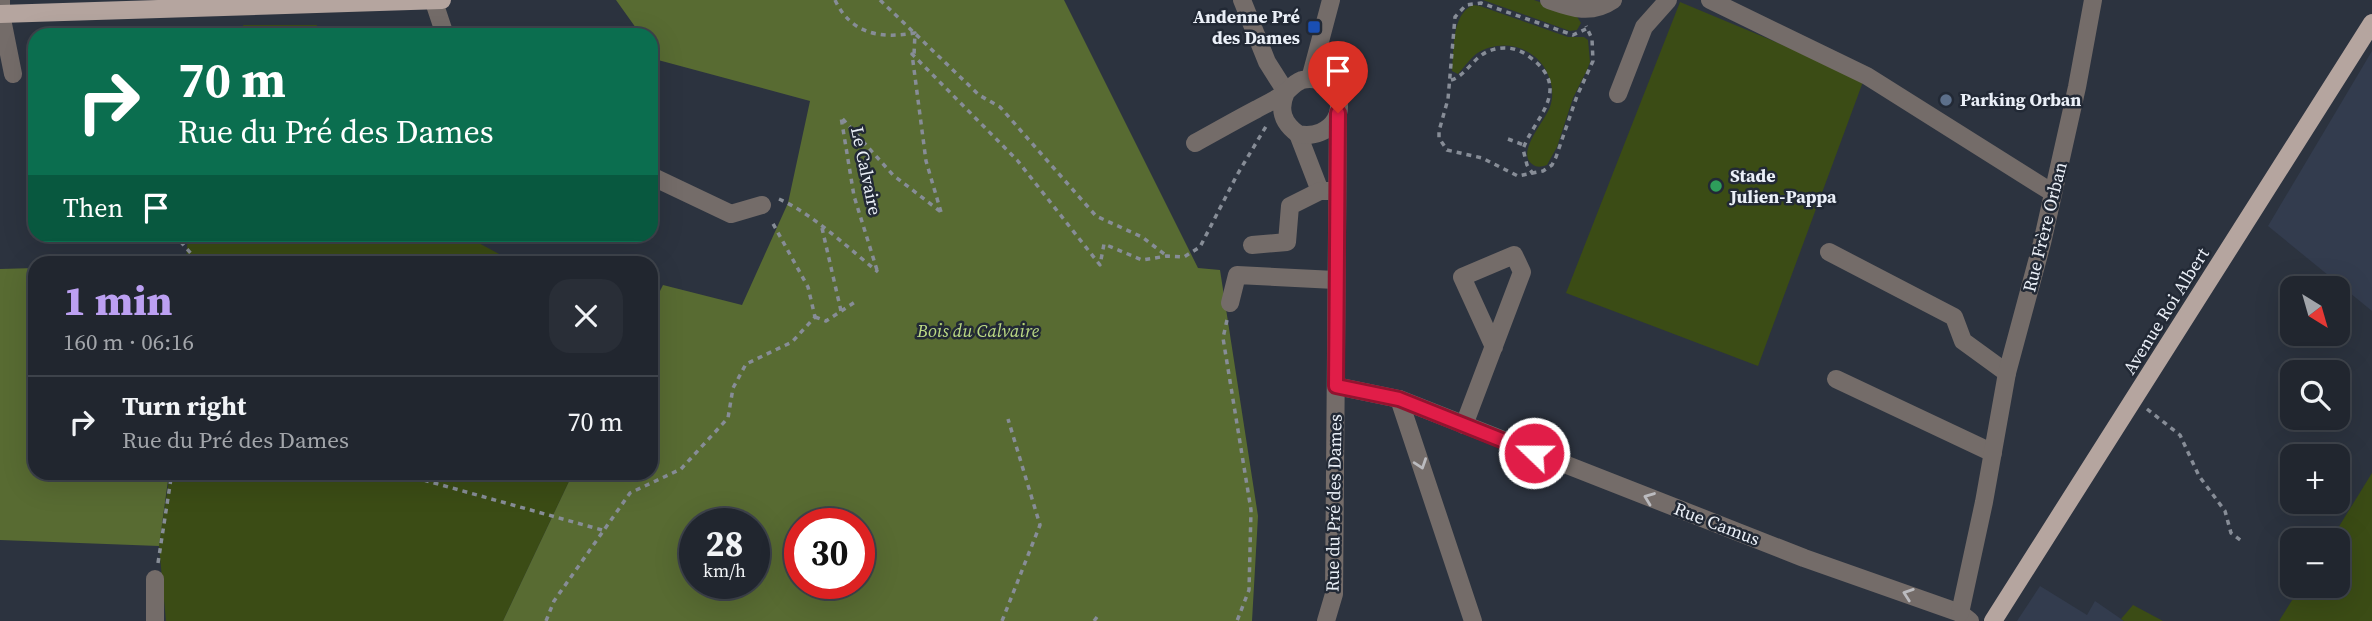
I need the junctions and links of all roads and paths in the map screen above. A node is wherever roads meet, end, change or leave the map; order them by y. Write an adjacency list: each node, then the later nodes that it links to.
1 (835, 0): 16 (path)
2 (880, 0): 16 (path)
3 (1242, 0): 22 (street)
4 (1331, 0): 19 (street)
5 (1549, 0): 12 (street)
6 (1613, 0): 12 (street)
7 (1668, 0): 21 (street)
8 (1710, 0): 31 (street)
9 (2093, 0): 31 (street, Rue Frère Orban)
10 (438, 1): 11 (main road); 14 (street)
11 (1, 9): 18 (street)
12 (1588, 10): 15 (path)
13 (2372, 23): 49 (main road, Avenue Roi Albert)
14 (444, 28)
15 (1586, 29): 20 (path); 28 (path)
16 (915, 33): 17 (path); 38 (path)
17 (914, 56): 33 (path, Le Calvaire); 38 (path)
18 (13, 74)
19 (1310, 79): 22 (street); 23 (street)
20 (1450, 80): 27 (path); 28 (path)
21 (1618, 94)
22 (1284, 96): 24 (street); 26 (street); 38 (path)
23 (1338, 113): 24 (street); 30 (street, Rue du Pré des Dames)
24 (1303, 135): 30 (street)
25 (1508, 139): 27 (path)
26 (1195, 144)
27 (1524, 145): 28 (path)
28 (1533, 174)
29 (658, 179): 32 (street)
30 (1331, 186): 35 (street); 39 (street, Rue du Pré des Dames)
31 (2053, 193): 45 (street, Rue Frère Orban)
32 (762, 205): 33 (path, Le Calvaire); 43 (path)
33 (822, 227): 42 (path)
34 (181, 242): 37 (path)
35 (1252, 245)
36 (1829, 252): 45 (street)
37 (193, 256)
38 (1167, 256)
39 (1335, 280): 41 (street); 47 (street, Rue du Pré des Dames)
40 (858, 300): 42 (path)
41 (1230, 303): 64 (path)
42 (841, 311): 43 (path)
43 (815, 317): 56 (path)
44 (1494, 347): 44 (street); 51 (street)
45 (2007, 373): 52 (street, Rue Frère Orban)
46 (1836, 379): 52 (street)
47 (1336, 386): 48 (street, Rue Camus); 65 (street, Rue du Pré des Dames)
48 (1399, 399): 51 (street, Rue Camus); 66 (street, one-way to 66)
49 (2134, 399): 58 (path); 67 (main road, Avenue Roi Albert)
50 (1008, 419): 63 (path)
51 (1464, 425): 60 (street, Rue Camus, one-way to 51)
52 (1993, 453): 60 (street, Rue Frère Orban)
53 (171, 480): 59 (path)
54 (424, 480): 57 (path)
55 (658, 480): 57 (path)
56 (658, 480)
57 (603, 530): 62 (path)
58 (2243, 542)
59 (155, 579): 61 (street)
60 (1965, 617)
61 (155, 621)
62 (546, 621)
63 (1002, 621)
64 (1237, 621)
65 (1326, 621)
66 (1474, 621)
67 (1993, 621)

